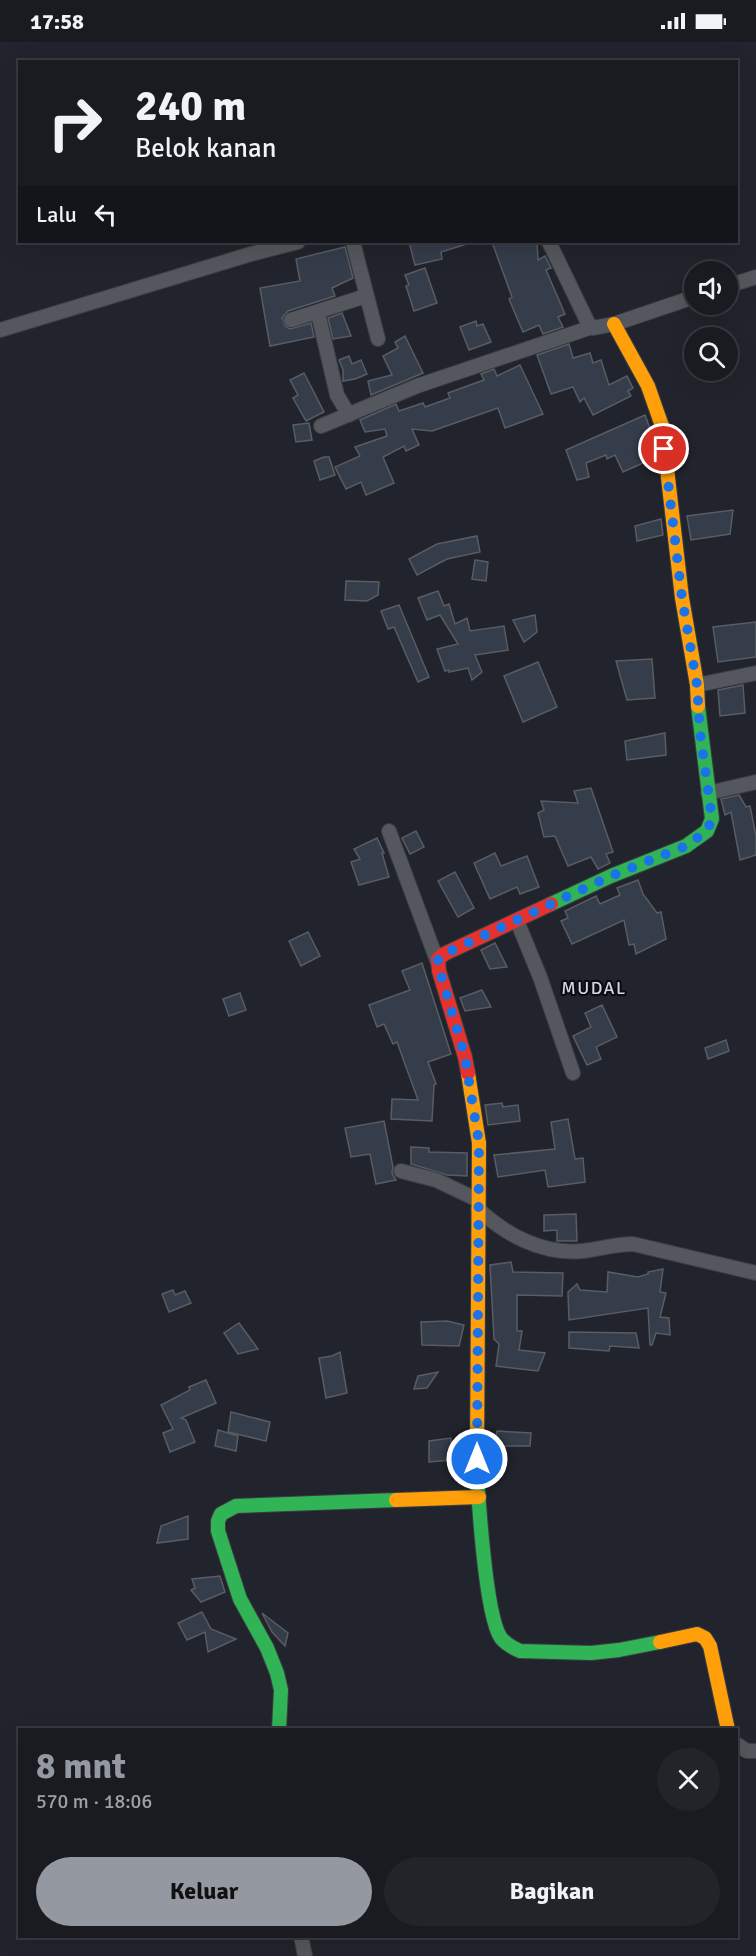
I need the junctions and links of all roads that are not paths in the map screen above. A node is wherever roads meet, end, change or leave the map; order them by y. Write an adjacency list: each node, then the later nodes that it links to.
1 (294, 243): 12 (street)
2 (353, 243): 6 (street)
3 (549, 243): 11 (street)
4 (756, 277): 5 (street)
5 (738, 283)
6 (366, 297): 8 (street); 13 (street)
7 (684, 300): 10 (street)
8 (318, 313): 9 (street); 14 (street)
9 (291, 320)
10 (614, 324): 11 (street); 17 (street)
11 (592, 327): 14 (street)
12 (0, 330)
13 (378, 339)
14 (349, 415): 15 (street)
15 (321, 426)
16 (756, 673): 17 (street)
17 (697, 685): 19 (street)
18 (756, 782): 19 (street)
19 (708, 793): 21 (street)
20 (389, 831): 22 (street)
21 (517, 921): 22 (street); 23 (street)
22 (438, 963): 25 (street)
23 (573, 1073)
24 (401, 1171): 25 (street)
25 (478, 1205): 26 (street); 27 (street)
26 (756, 1273)
27 (479, 1497): 28 (street); 29 (street)
28 (279, 1728)
29 (728, 1728)
30 (738, 1745): 31 (street)
31 (756, 1751)
32 (301, 1938): 33 (street)
33 (305, 1956)

